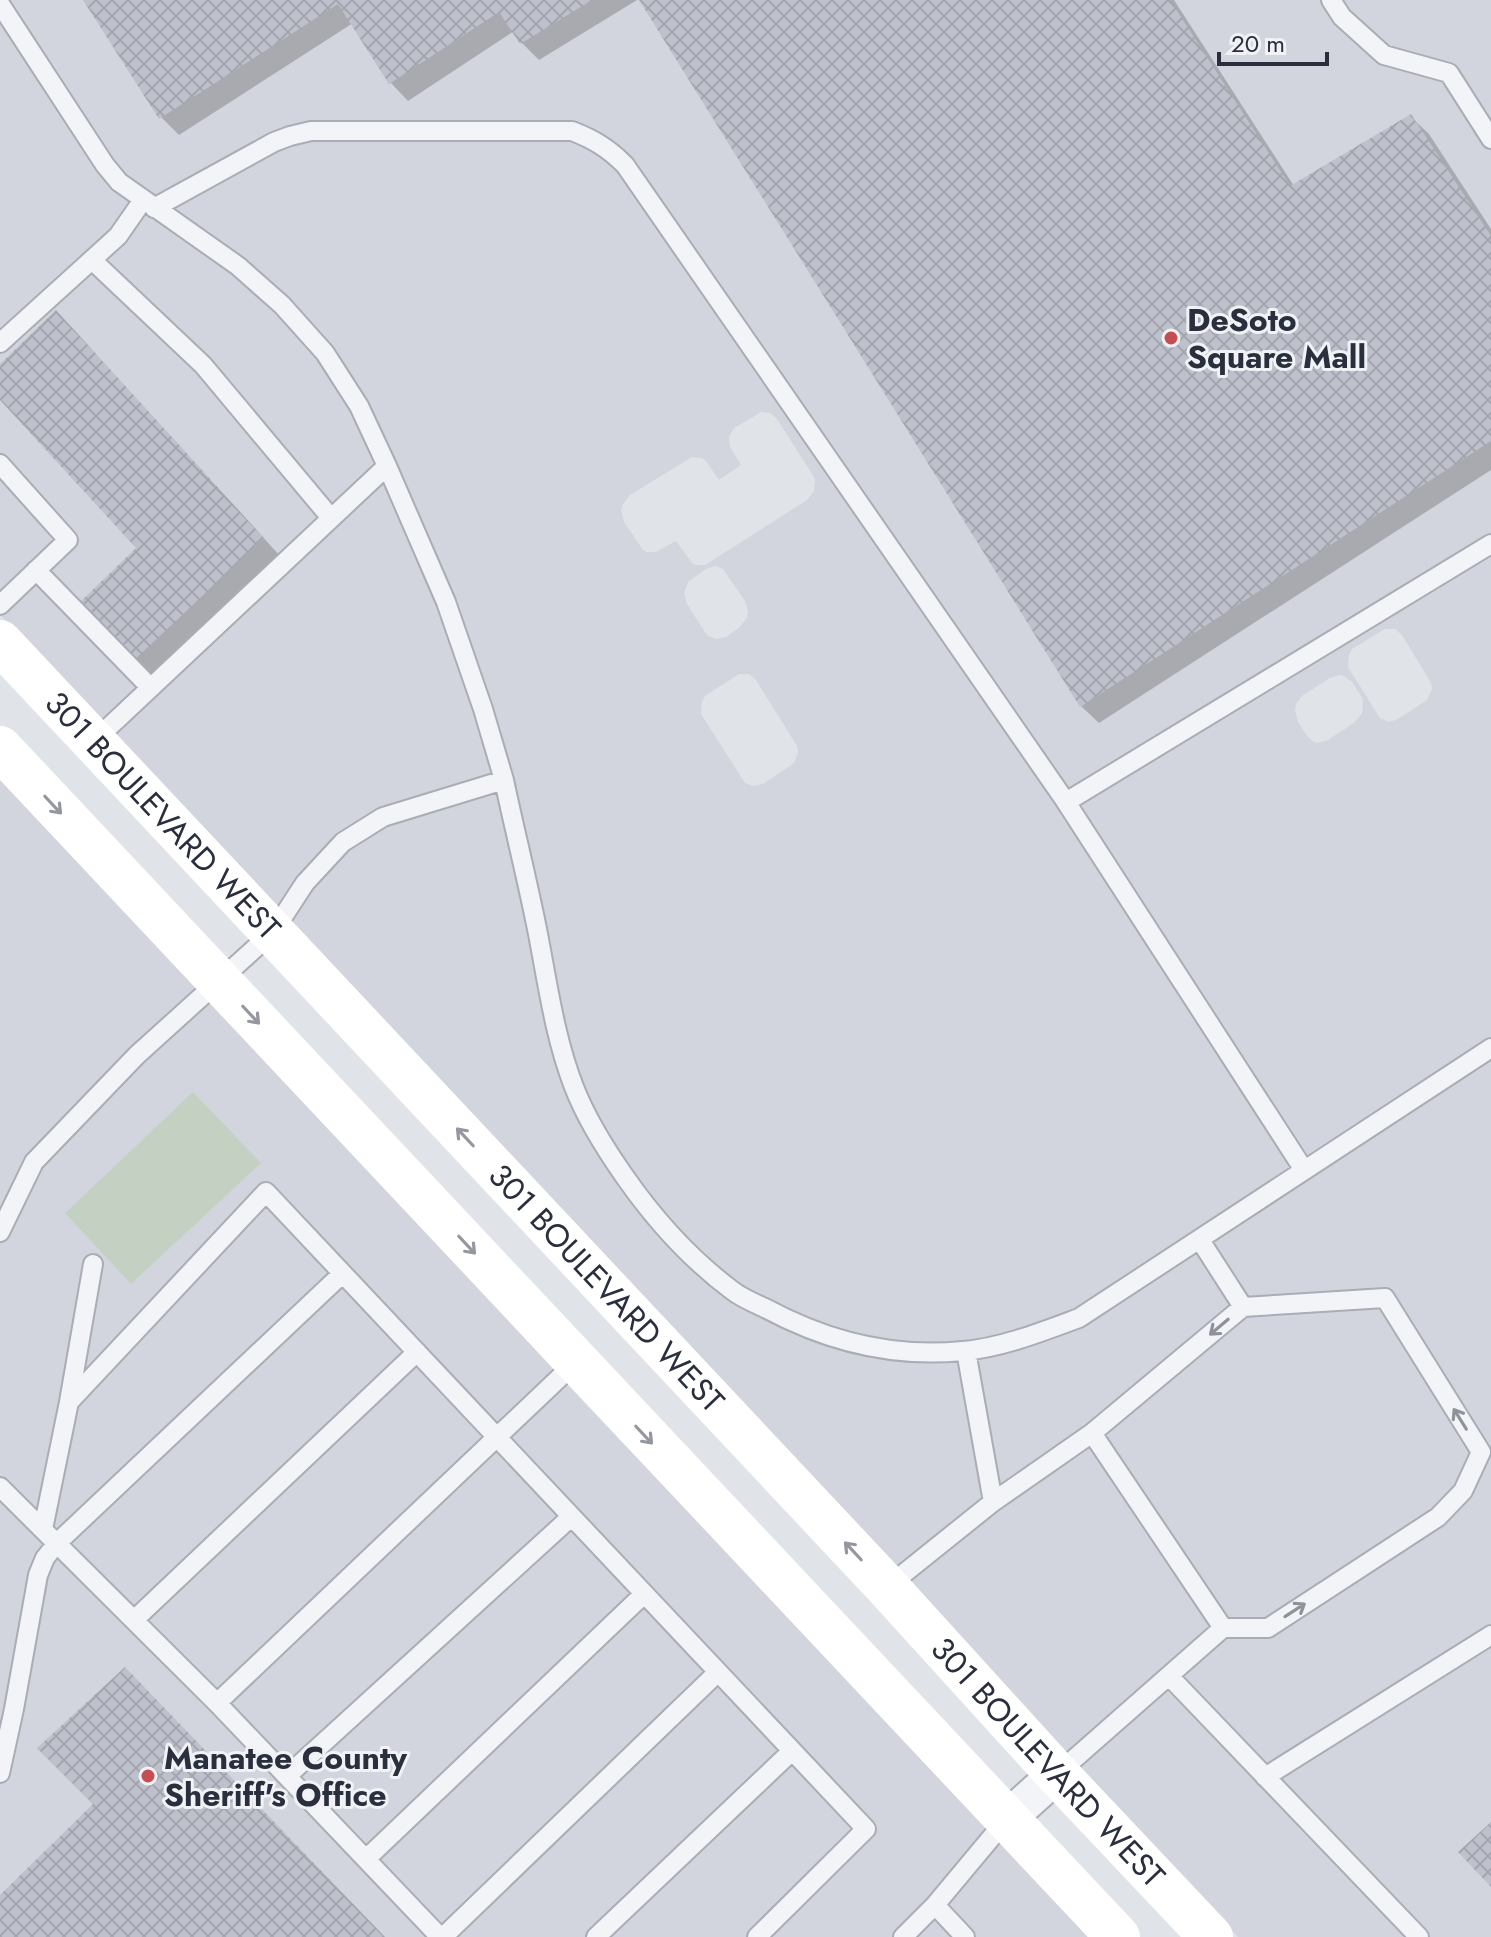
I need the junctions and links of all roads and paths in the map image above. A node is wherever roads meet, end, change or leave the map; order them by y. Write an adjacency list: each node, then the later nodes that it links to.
1 (1331, 0): 3 (lane)
2 (0, 4): 4 (lane)
3 (1491, 139)
4 (148, 204): 5 (lane); 8 (lane); 18 (lane)
5 (92, 260): 6 (lane); 9 (lane)
6 (0, 343)
7 (0, 464): 11 (lane)
8 (387, 466): 9 (lane); 17 (lane)
9 (331, 518): 14 (lane)
10 (1491, 544): 18 (lane)
11 (36, 570): 12 (lane); 14 (lane)
12 (0, 605)
13 (0, 642): 15 (main road, 301 BOULEVARD WEST)
14 (150, 687): 15 (lane)
15 (94, 741): 19 (main road, 301 BOULEVARD WEST)
16 (0, 748): 20 (main road, one-way to 20)
17 (504, 780): 19 (lane); 28 (lane)
18 (1066, 802): 22 (lane)
19 (273, 932): 20 (lane); 39 (main road, 301 BOULEVARD WEST, one-way to 19)
20 (220, 982): 23 (lane); 30 (main road, one-way to 30)
21 (1491, 1048): 22 (lane)
22 (1304, 1170): 24 (lane)
23 (0, 1232)
24 (1200, 1240): 27 (lane); 28 (lane)
25 (93, 1264): 31 (lane)
26 (342, 1274): 29 (lane); 31 (lane); 38 (lane)
27 (1243, 1307): 32 (lane, one-way to 32); 42 (lane, one-way to 27)
28 (966, 1351): 35 (lane)
29 (417, 1352): 33 (lane); 41 (lane)
30 (576, 1362): 33 (lane); 52 (main road, one-way to 52)
31 (69, 1402): 37 (lane)
32 (1092, 1433): 35 (lane); 42 (lane)
33 (496, 1437): 36 (lane); 46 (lane)
34 (0, 1487): 37 (lane)
35 (993, 1502): 39 (lane)
36 (571, 1517): 40 (lane); 50 (lane)
37 (43, 1529): 38 (lane)
38 (57, 1543): 41 (lane); 48 (lane)
39 (887, 1587): 49 (main road, 301 BOULEVARD WEST)
40 (644, 1594): 44 (lane); 53 (lane)
41 (134, 1620): 46 (lane)
42 (1223, 1628): 45 (lane)
43 (1491, 1635): 51 (lane)
44 (718, 1672): 47 (lane); 55 (lane)
45 (1169, 1676): 49 (lane); 51 (lane)
46 (217, 1703): 50 (lane)
47 (792, 1751): 56 (lane); 57 (lane)
48 (0, 1773)
49 (1057, 1774): 52 (street); 61 (main road, 301 BOULEVARD WEST)
50 (287, 1776): 53 (lane)
51 (1265, 1777): 62 (lane)
52 (1006, 1820): 54 (lane); 60 (main road)
53 (366, 1859): 55 (lane)
54 (935, 1905): 58 (lane); 59 (lane)
55 (441, 1937)
56 (596, 1937)
57 (757, 1937)
58 (903, 1937)
59 (965, 1937)
60 (1118, 1937)
61 (1211, 1937)
62 (1419, 1937)

